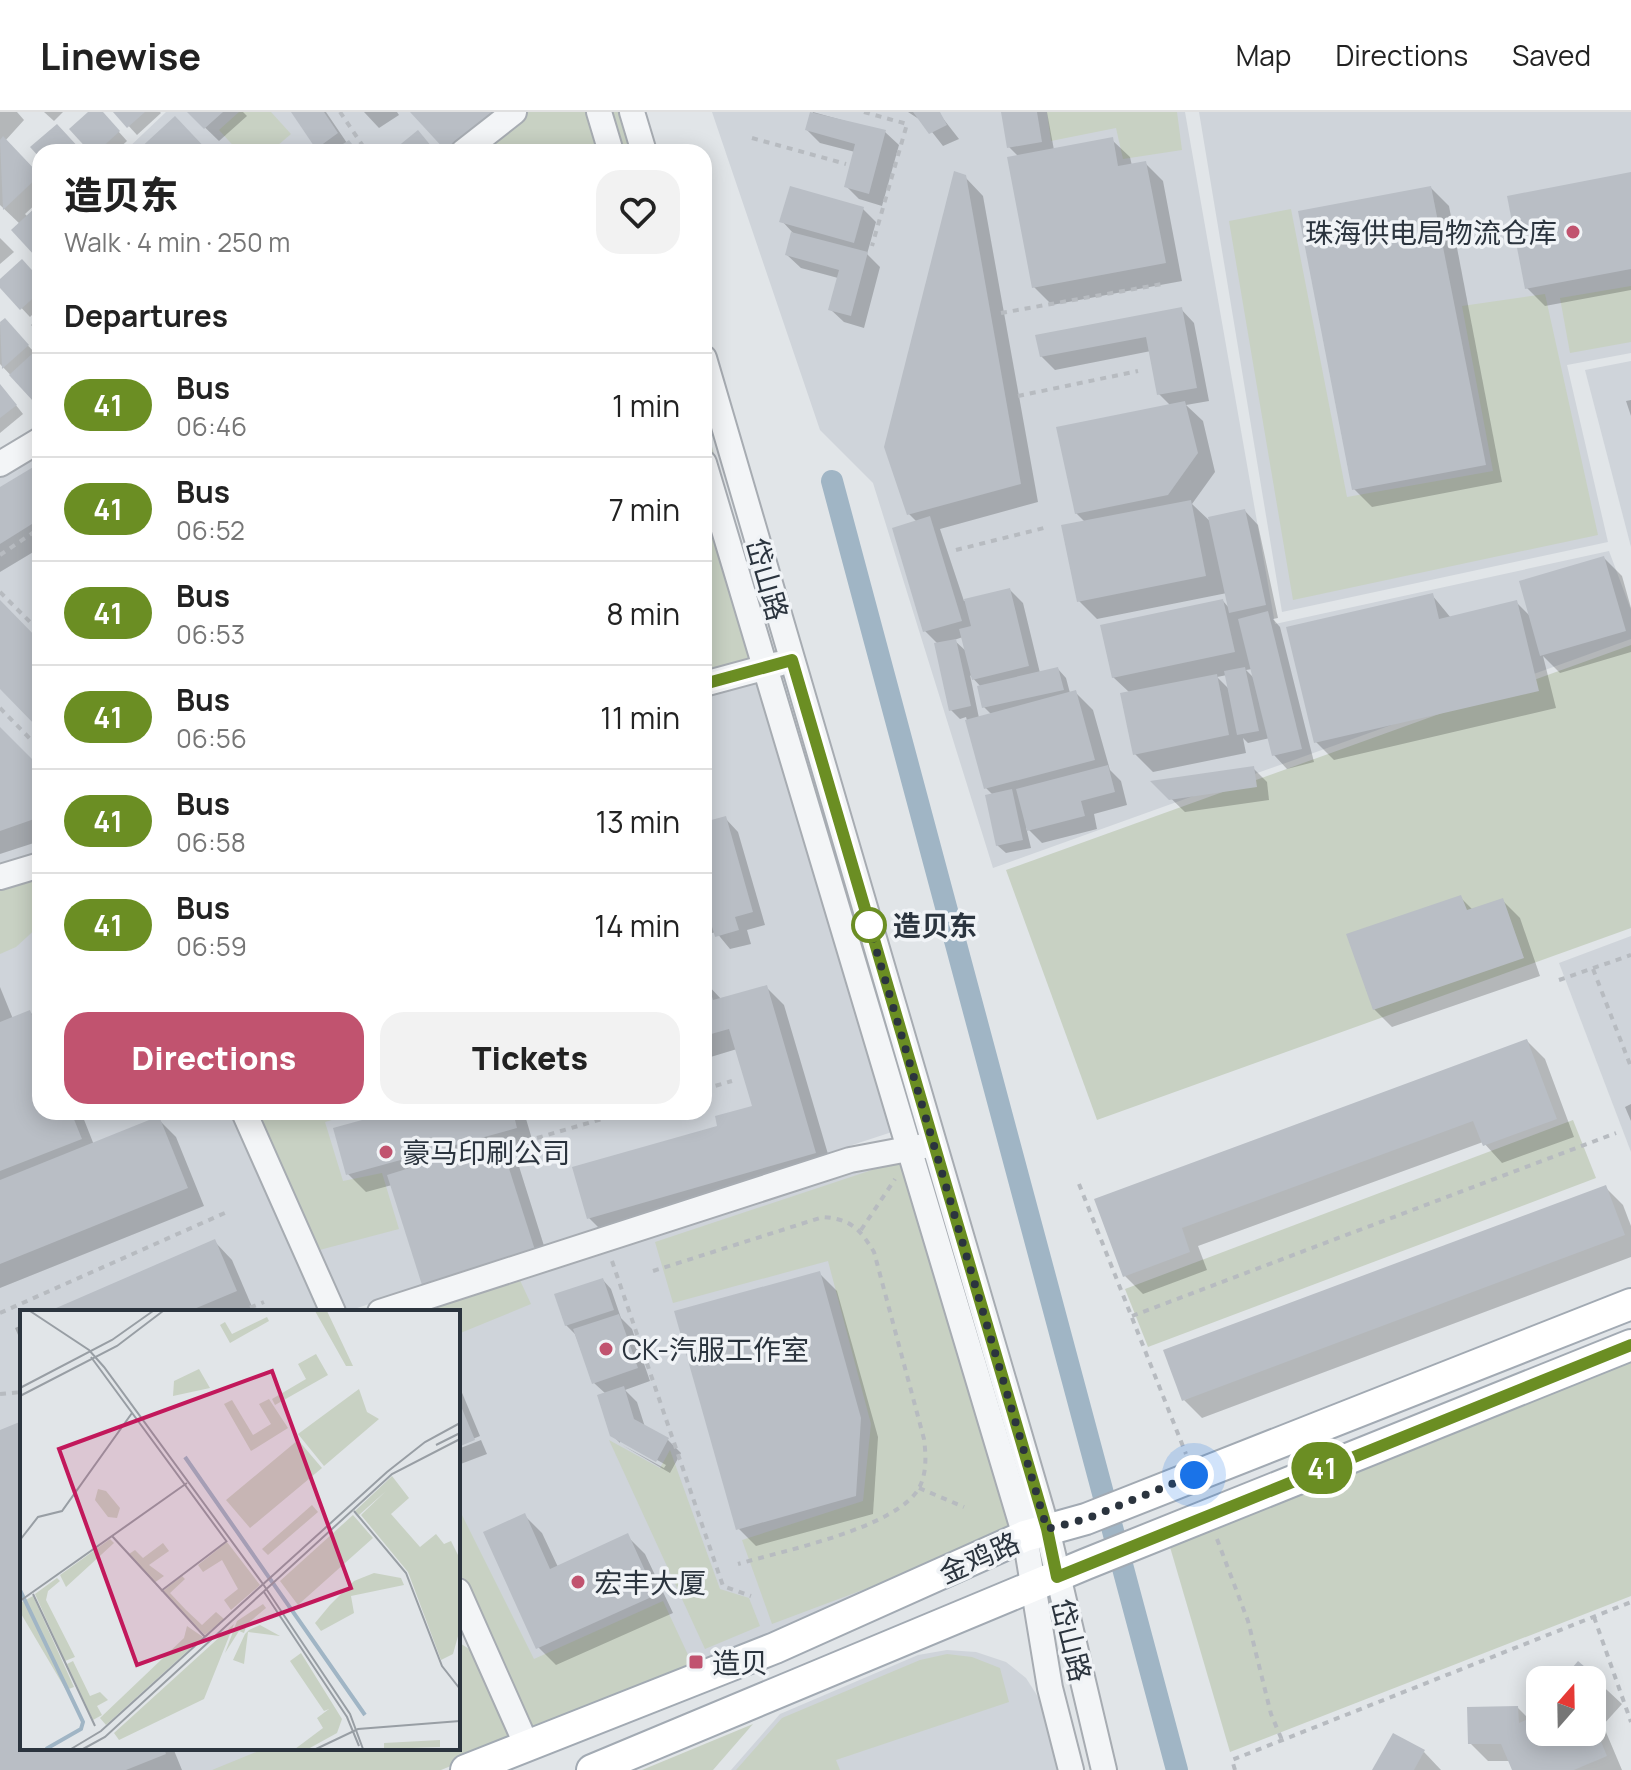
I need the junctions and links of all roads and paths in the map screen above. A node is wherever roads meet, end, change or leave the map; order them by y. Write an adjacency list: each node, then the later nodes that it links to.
1 (340, 112): 7 (path)
2 (514, 112): 8 (street)
3 (599, 112): 9 (street)
4 (632, 112): 10 (street)
5 (864, 112): 12 (path)
6 (752, 138): 11 (path)
7 (362, 144)
8 (473, 144)
9 (609, 144)
10 (642, 144)
11 (846, 164)
12 (872, 246)
13 (1162, 284): 14 (path)
14 (1001, 313)
15 (1138, 371): 17 (path)
16 (712, 385): 27 (street, 岱山路)
17 (1018, 396)
18 (32, 445): 19 (street)
19 (0, 464)
20 (712, 490): 28 (street, 岱山路)
21 (1044, 528): 23 (path)
22 (32, 533): 24 (path)
23 (956, 550)
24 (0, 555)
25 (0, 592): 26 (path)
26 (32, 624)
27 (792, 660): 28 (street); 44 (street, 岱山路)
28 (765, 667): 29 (street); 45 (street, 岱山路)
29 (712, 682)
30 (0, 708): 31 (path)
31 (32, 741)
32 (32, 867): 33 (street)
33 (0, 877)
34 (1631, 955): 35 (path)
35 (1593, 969): 36 (path); 37 (path)
36 (1559, 980)
37 (1631, 1067)
38 (732, 1081): 39 (path)
39 (712, 1087)
40 (248, 1120): 55 (street)
41 (599, 1120): 43 (path)
42 (1616, 1133): 58 (path)
43 (537, 1138)
44 (934, 1144): 45 (street); 66 (street, 岱山路)
45 (909, 1148): 50 (street); 66 (street, 岱山路)
46 (898, 1175): 49 (path)
47 (1079, 1184): 58 (path)
48 (227, 1212): 57 (path)
49 (861, 1230): 51 (path); 63 (path)
50 (604, 1239): 56 (street); 70 (path)
51 (653, 1271)
52 (264, 1302): 54 (path)
53 (1631, 1304): 62 (main road, 金鸡路)
54 (244, 1310)
55 (332, 1310)
56 (386, 1310)
57 (0, 1313)
58 (1132, 1316): 62 (path)
59 (1631, 1345): 65 (main road, 金鸡路)
60 (20, 1392): 61 (path)
61 (0, 1394)
62 (1194, 1475): 66 (main road, 金鸡路)
63 (919, 1488): 64 (path); 67 (path)
64 (964, 1507)
65 (1208, 1515): 68 (main road, 金鸡路); 74 (path)
66 (1036, 1532): 68 (street, 岱山路); 75 (main road, 金鸡路)
67 (738, 1564)
68 (1045, 1582): 77 (main road, 金鸡路); 78 (street, 岱山路); 79 (street, 岱山路)
69 (460, 1595): 75 (street)
70 (751, 1596)
71 (1631, 1602): 72 (path)
72 (1594, 1617): 73 (path); 74 (path)
73 (1631, 1722)
74 (1282, 1740): 80 (path)
75 (527, 1746): 76 (main road, 金鸡路)
76 (466, 1770)
77 (592, 1770)
78 (1071, 1770)
79 (1104, 1770)
80 (1235, 1770)

